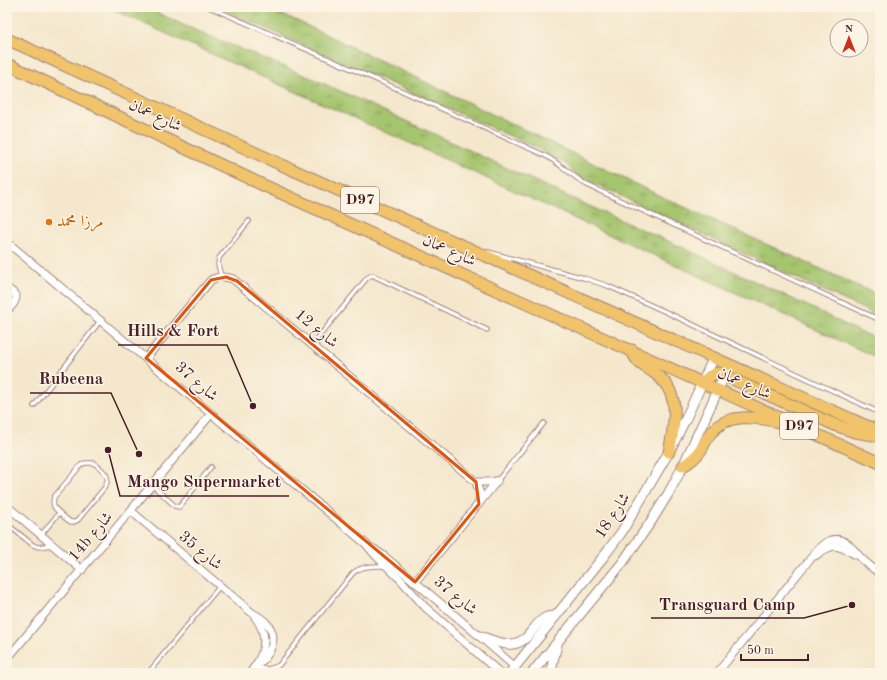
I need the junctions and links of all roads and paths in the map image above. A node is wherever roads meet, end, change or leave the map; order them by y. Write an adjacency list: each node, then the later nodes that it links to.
1 (209, 7): 10 (lane)
2 (7, 39): 6 (main road, شارع عمان / D97)
3 (7, 64): 14 (main road, شارع عمان / D97)
4 (249, 221): 7 (lane)
5 (8, 244): 11 (street, شارع 37)
6 (458, 244): 15 (main road, شارع عمان / D97); 22 (lane)
7 (221, 277): 13 (street, شارع 12); 16 (street)
8 (7, 288): 9 (street)
9 (7, 311)
10 (880, 320)
11 (100, 321): 16 (street, شارع 37); 21 (lane)
12 (487, 330): 13 (lane)
13 (312, 345): 33 (street, شارع 12)
14 (632, 350): 19 (main road, شارع عمان / D97); 28 (main road)
15 (714, 357): 17 (main road, شارع عمان / D97); 19 (street, شارع 18)
16 (146, 358): 23 (street, شارع 37)
17 (729, 364): 18 (street); 26 (main road, شارع عمان / D97)
18 (725, 375): 19 (main road); 20 (street); 27 (main road)
19 (703, 383): 20 (main road, شارع عمان / D97); 28 (street, شارع 18)
20 (719, 390): 24 (main road, شارع عمان / D97); 30 (street)
21 (34, 406)
22 (880, 413)
23 (211, 414): 34 (street, 14b شارع); 41 (street, شارع 37)
24 (792, 423): 29 (main road, شارع عمان / D97); 30 (main road)
25 (544, 424): 32 (lane)
26 (880, 432)
27 (880, 436)
28 (669, 452): 48 (street, شارع 18)
29 (880, 462)
30 (683, 466): 50 (street)
31 (211, 467): 34 (lane)
32 (497, 481): 33 (street); 35 (street)
33 (476, 482): 35 (street)
34 (152, 485): 37 (street, 14b شارع)
35 (479, 504): 46 (street)
36 (7, 506): 40 (street)
37 (131, 510): 44 (street, 14b شارع); 47 (street, شارع 35)
38 (59, 513): 38 (lane); 40 (lane)
39 (7, 524): 42 (lane)
40 (41, 535): 42 (street)
41 (366, 544): 43 (street, شارع 37); 46 (street, شارع 37)
42 (52, 545): 44 (street)
43 (387, 566): 52 (lane); 55 (street, شارع 37)
44 (82, 570): 51 (street, 14b شارع)
45 (880, 574): 58 (street)
46 (415, 582): 49 (street, شارع 37)
47 (220, 586): 52 (street, شارع 35); 54 (lane)
48 (556, 616): 49 (street); 53 (street, شارع 18)
49 (480, 636): 53 (street, شارع 37)
50 (558, 641): 56 (street); 57 (street)
51 (7, 659)
52 (252, 670)
53 (516, 671)
54 (148, 673)
55 (500, 673)
56 (532, 673)
57 (552, 673)
58 (717, 673)

